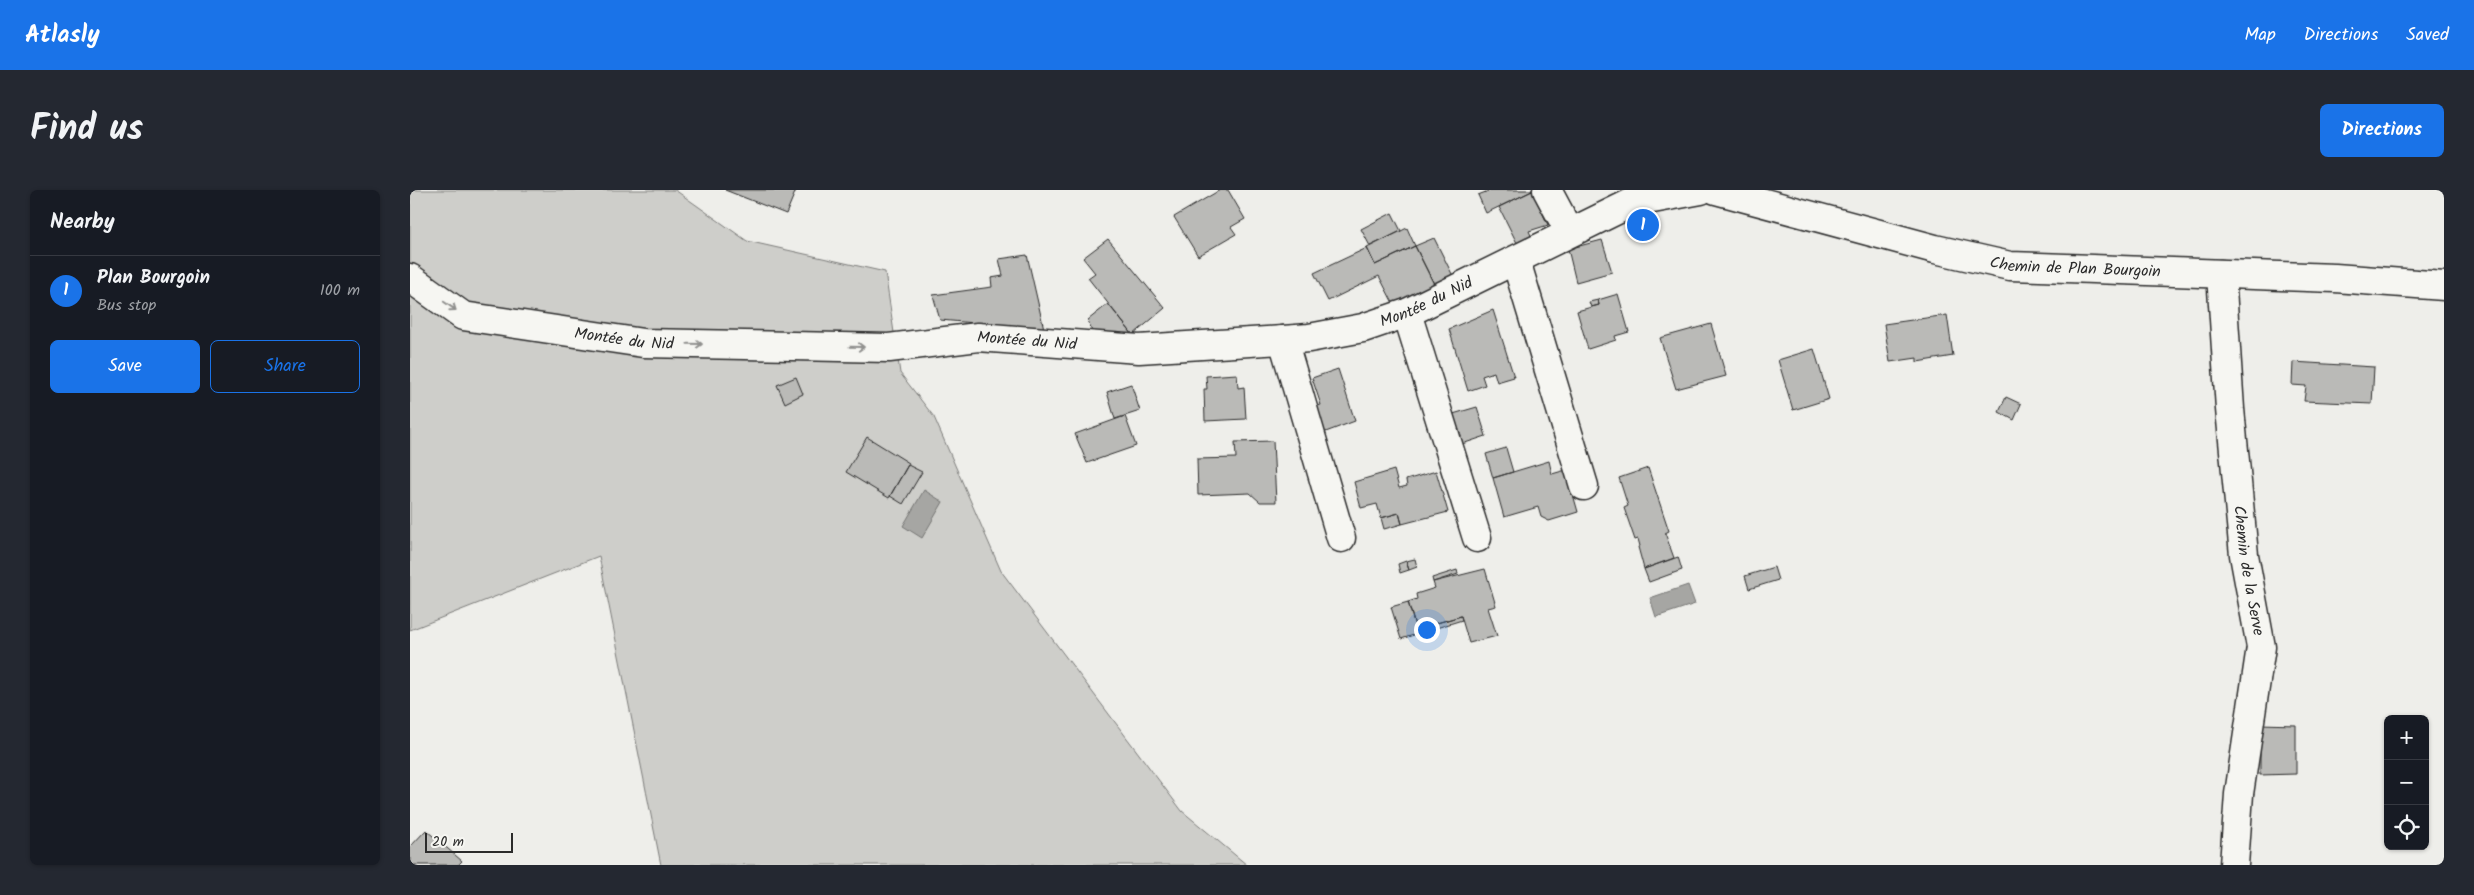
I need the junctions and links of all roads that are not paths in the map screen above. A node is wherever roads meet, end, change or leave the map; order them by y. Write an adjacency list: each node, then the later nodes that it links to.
1 (1547, 190): 5 (street)
2 (1700, 190): 4 (street)
3 (1716, 190): 7 (street, Chemin de Plan Bourgoin)
4 (1633, 196): 5 (street, Montée du Nid)
5 (1569, 231): 6 (street, Montée du Nid)
6 (1516, 261): 10 (street, Montée du Nid); 12 (street)
7 (2221, 274): 9 (street, Chemin de Plan Bourgoin); 15 (street, Chemin de la Serve)
8 (410, 278): 11 (street, Montée du Nid, one-way to 11)
9 (2444, 286)
10 (1407, 313): 11 (street, Montée du Nid); 14 (street)
11 (1283, 340): 13 (street)
12 (1584, 486)
13 (1341, 538)
14 (1477, 538)
15 (2234, 865)

